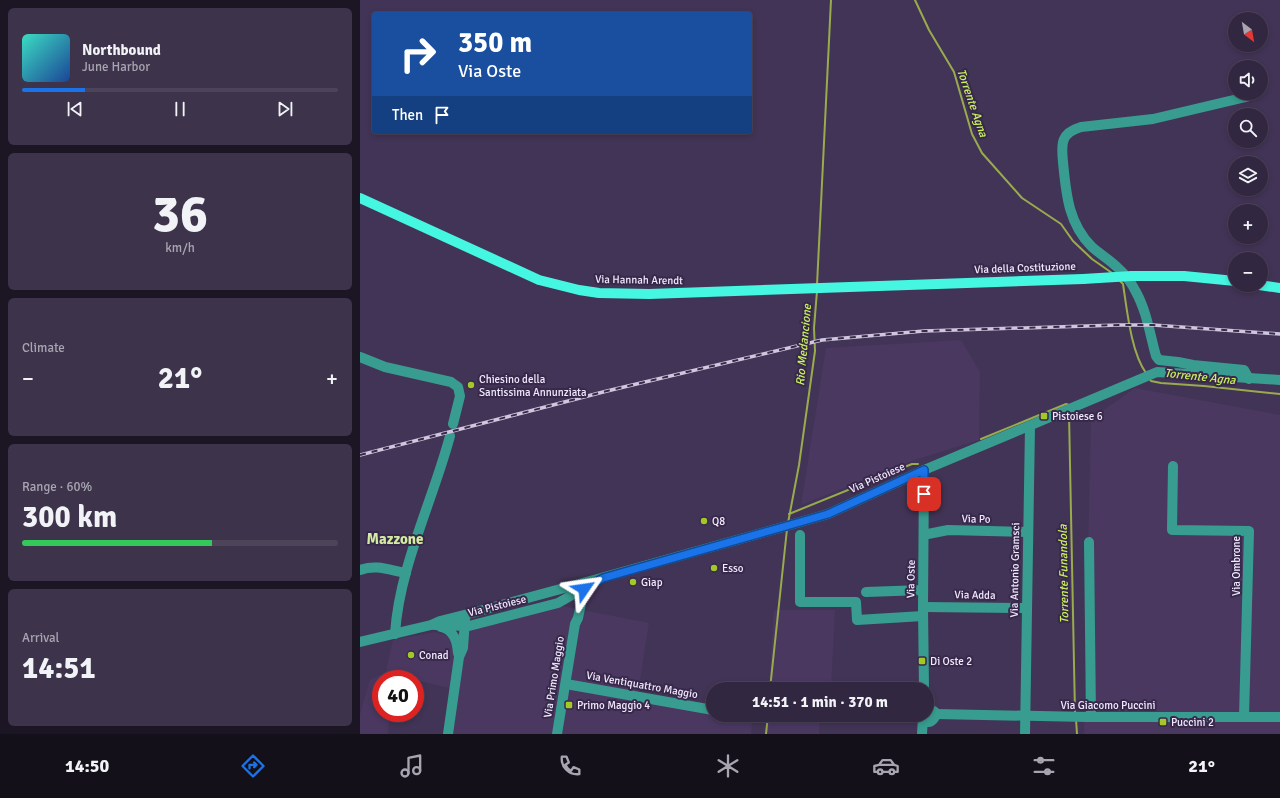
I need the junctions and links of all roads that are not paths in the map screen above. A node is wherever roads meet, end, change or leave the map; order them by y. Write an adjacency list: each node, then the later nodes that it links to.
1 (1233, 100): 8 (street)
2 (360, 198): 5 (main road, Via Hannah Arendt)
3 (1228, 280): 5 (main road, Via della Costituzione, bridge)
4 (1268, 286): 6 (main road)
5 (821, 288)
6 (1280, 288)
7 (360, 357): 10 (street)
8 (1249, 379): 9 (street); 11 (street, Via Pistoiese)
9 (1280, 380)
10 (453, 424)
11 (1030, 426): 14 (street, Via Pistoiese); 15 (street, Via Antonio Gramsci)
12 (450, 436): 20 (street)
13 (1173, 466): 43 (street, Via Ombrone)
14 (924, 470): 16 (street, Via Oste); 21 (street, Via Pistoiese)
15 (1028, 532): 16 (street, Via Po); 27 (street, Via Antonio Gramsci)
16 (924, 533): 24 (street, Via Oste)
17 (800, 535): 28 (street, Via Adda)
18 (1089, 542): 41 (street)
19 (360, 570): 20 (street)
20 (406, 573): 33 (street)
21 (601, 578): 22 (street, Via Pistoiese); 23 (street, Via Pistoiese)
22 (584, 589): 26 (street, Via Pistoiese); 30 (street, Via Primo Maggio)
23 (557, 590): 26 (street); 29 (street, Via Pistoiese)
24 (923, 590): 25 (street); 28 (street, Via Oste)
25 (866, 592)
26 (566, 598): 30 (street, Via Primo Maggio); 32 (street, Via Pistoiese)
27 (1027, 608): 28 (street, Via Adda); 40 (street, Via Antonio Gramsci)
28 (923, 612): 36 (street, Via Oste)
29 (472, 613): 31 (street, Via Pistoiese); 32 (street)
30 (575, 624): 37 (street, Via Primo Maggio)
31 (431, 625): 32 (street, Via Pistoiese); 33 (street, Via Pistoiese); 35 (street)
32 (466, 626): 35 (street)
33 (394, 634): 34 (street, Via Pistoiese)
34 (360, 642)
35 (459, 657): 46 (street)
36 (924, 682)
37 (566, 684): 38 (street, Via Ventiquattro Maggio); 47 (street, Via Primo Maggio)
38 (706, 709)
39 (934, 715): 40 (street, Via Giacomo Puccini)
40 (1025, 716): 41 (street, Via Giacomo Puccini); 50 (street, Via Antonio Gramsci)
41 (1089, 717): 43 (street, Via Giacomo Puccini)
42 (1280, 717): 43 (street, Via Giacomo Puccini)
43 (1244, 718)
44 (926, 722): 48 (street)
45 (929, 722): 49 (street)
46 (448, 734)
47 (557, 734)
48 (922, 734)
49 (927, 734)
50 (1024, 734)

